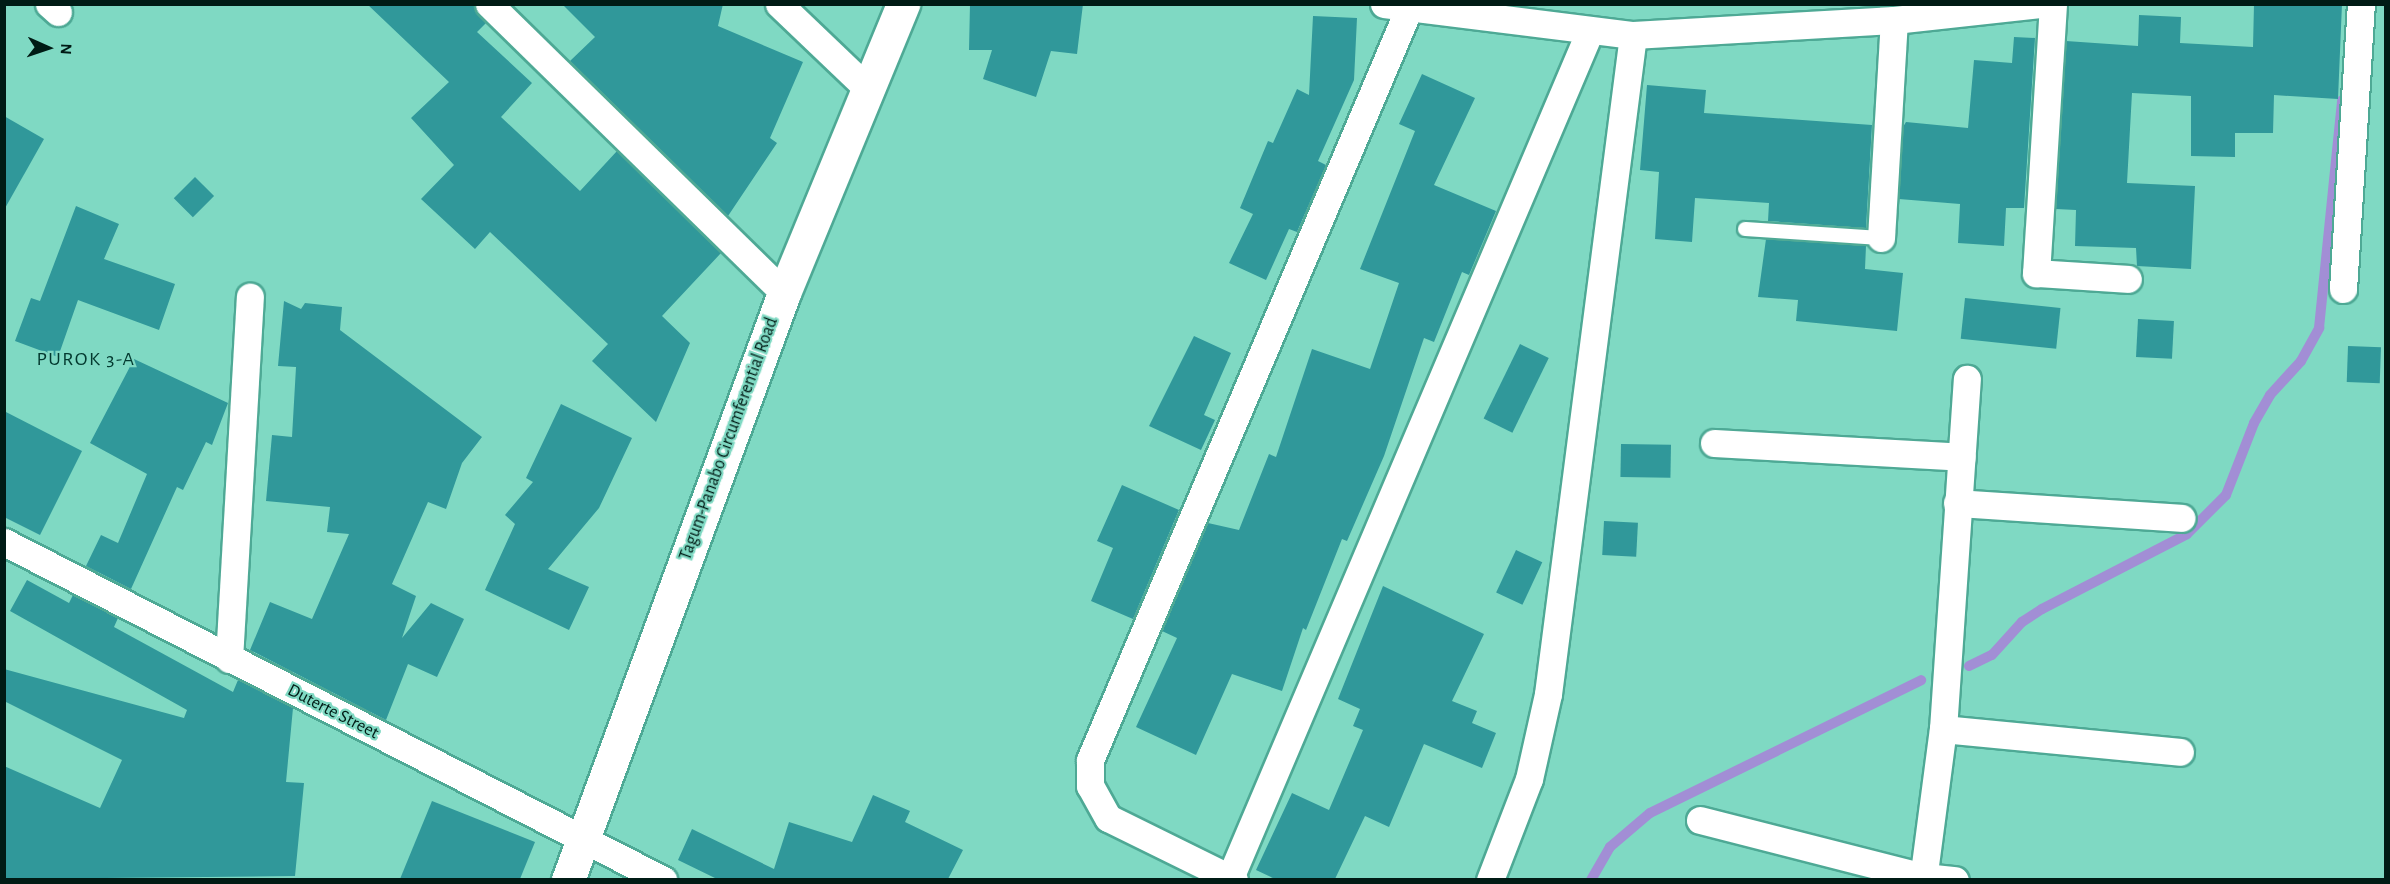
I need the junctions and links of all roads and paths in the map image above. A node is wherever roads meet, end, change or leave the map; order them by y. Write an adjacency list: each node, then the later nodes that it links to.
1 (489, 4): 16 (street)
2 (779, 4): 11 (street)
3 (903, 4): 11 (main road, Tagum-Panabo Circumferential Road)
4 (2042, 4): 8 (street)
5 (2053, 4): 14 (street)
6 (2361, 4): 15 (street)
7 (1396, 6): 9 (street); 29 (street)
8 (1894, 20): 10 (street); 13 (street)
9 (1589, 33): 10 (street); 29 (street)
10 (1633, 35): 33 (street)
11 (868, 89): 16 (main road, Tagum-Panabo Circumferential Road)
12 (1745, 229): 13 (lane)
13 (1881, 238)
14 (2128, 279)
15 (2343, 289)
16 (783, 293): 28 (main road, Tagum-Panabo Circumferential Road)
17 (250, 297): 24 (street)
18 (1967, 379): 20 (street)
19 (1714, 443): 20 (street)
20 (1962, 457): 21 (street)
21 (1957, 503): 22 (street); 25 (street)
22 (2181, 518)
23 (4, 542): 24 (street, Duterte Street)
24 (229, 659): 28 (street, Duterte Street)
25 (1943, 729): 26 (street); 30 (street)
26 (2180, 752)
27 (1700, 820): 30 (street)
28 (582, 838): 31 (main road, Tagum-Panabo Circumferential Road); 32 (street, Duterte Street)
29 (1232, 878)
30 (1924, 878): 34 (street)
31 (568, 879)
32 (663, 879)
33 (1490, 879)
34 (1955, 879)

